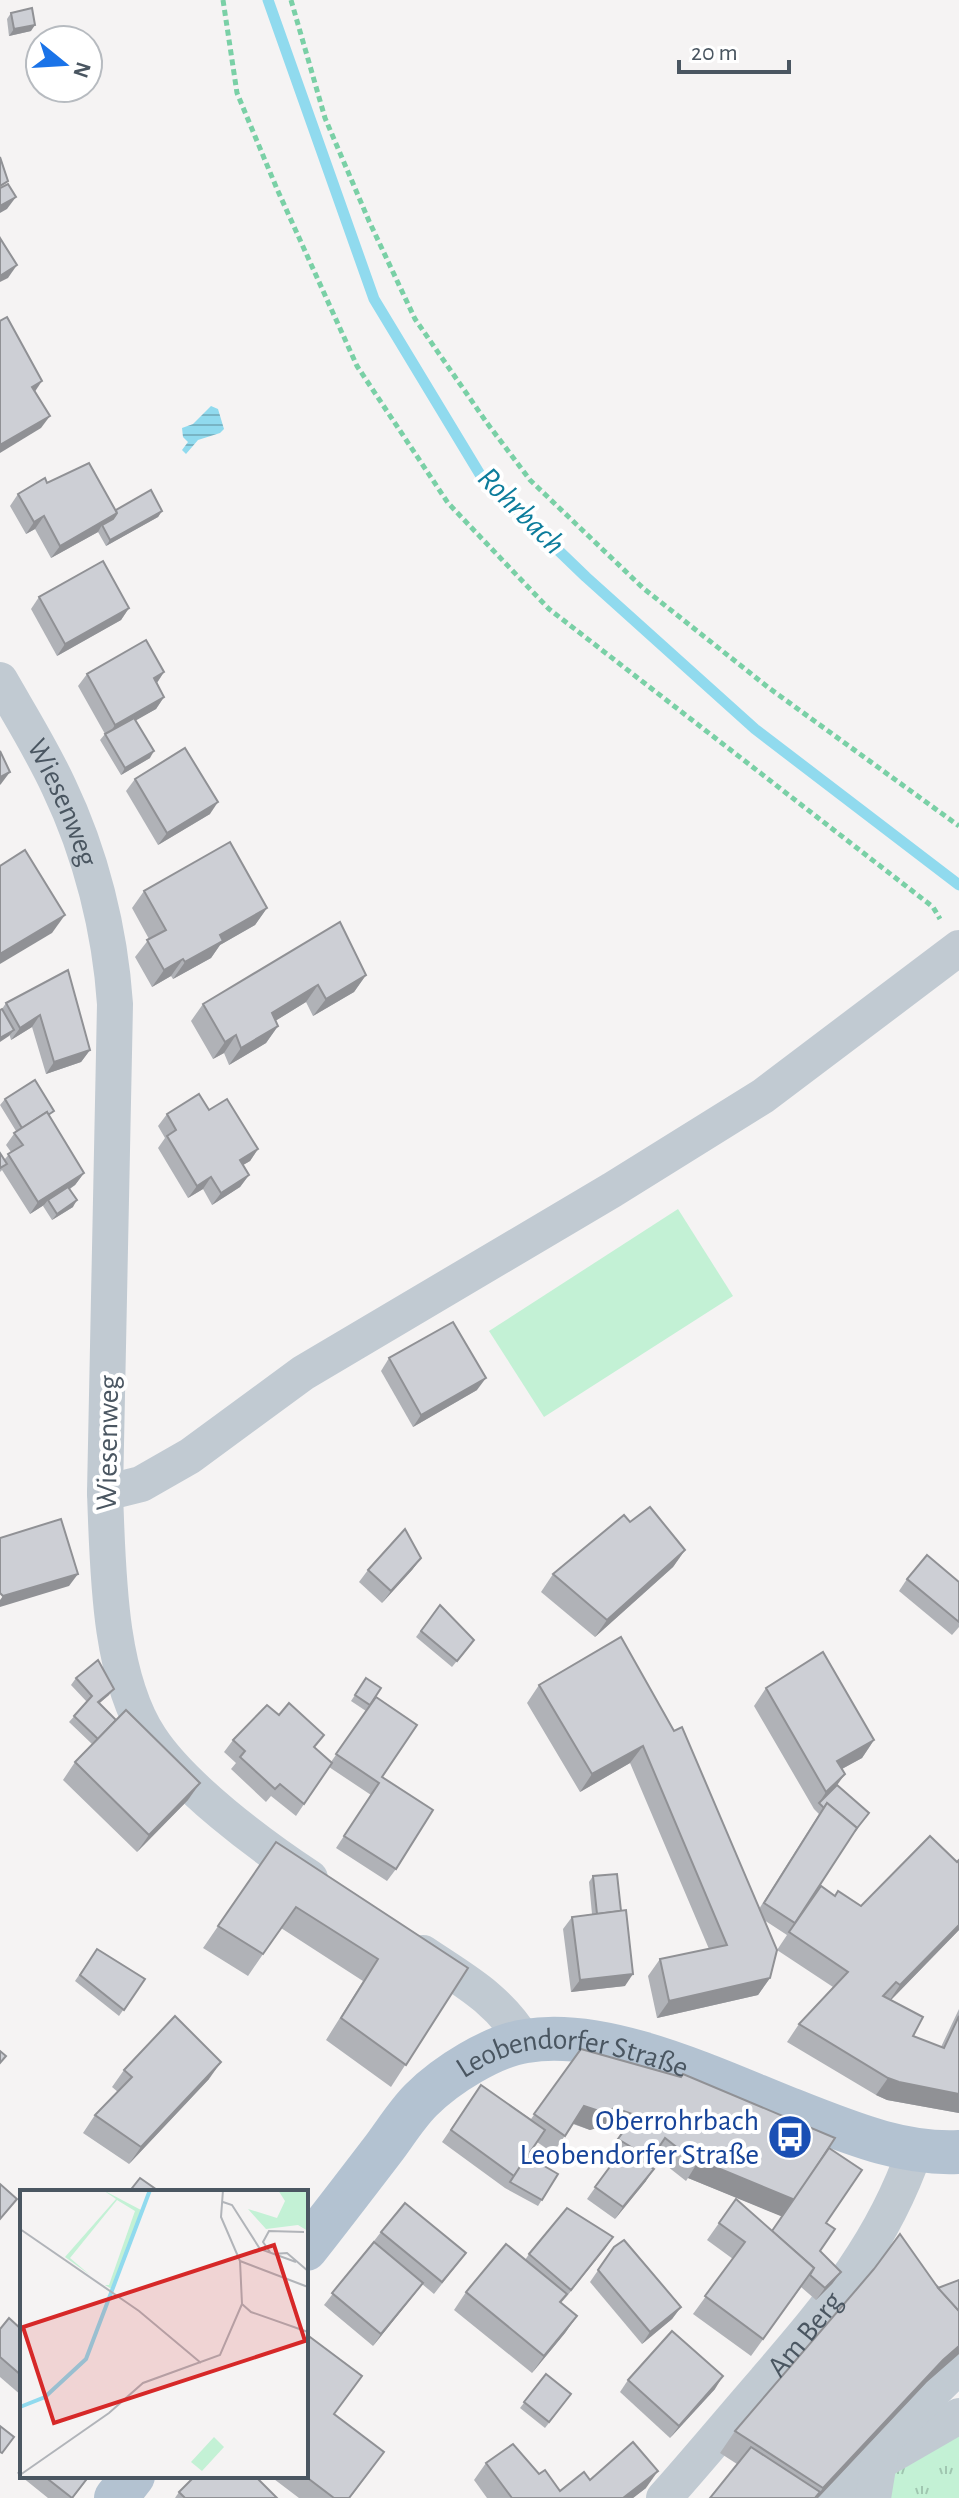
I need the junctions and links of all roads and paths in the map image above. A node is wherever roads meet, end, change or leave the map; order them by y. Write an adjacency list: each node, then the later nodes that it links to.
1 (223, 0): 5 (path)
2 (291, 0): 4 (path)
3 (0, 680): 6 (street, Wiesenweg)
4 (959, 826)
5 (959, 948): 6 (street)
6 (105, 1493): 7 (street, Wiesenweg)
7 (339, 1897)
8 (401, 1938): 9 (street)
9 (524, 2041): 10 (main road, Leobendorfer Straße); 12 (main road, Leobendorfer Straße)
10 (915, 2150): 11 (main road, Leobendorfer Straße); 18 (street, Am Berg)
11 (959, 2152)
12 (308, 2246)
13 (959, 2366): 15 (street)
14 (959, 2416): 15 (street)
15 (878, 2463): 19 (street); 20 (street)
16 (131, 2478): 17 (main road)
17 (116, 2498)
18 (664, 2498)
19 (833, 2498)
20 (873, 2498)

